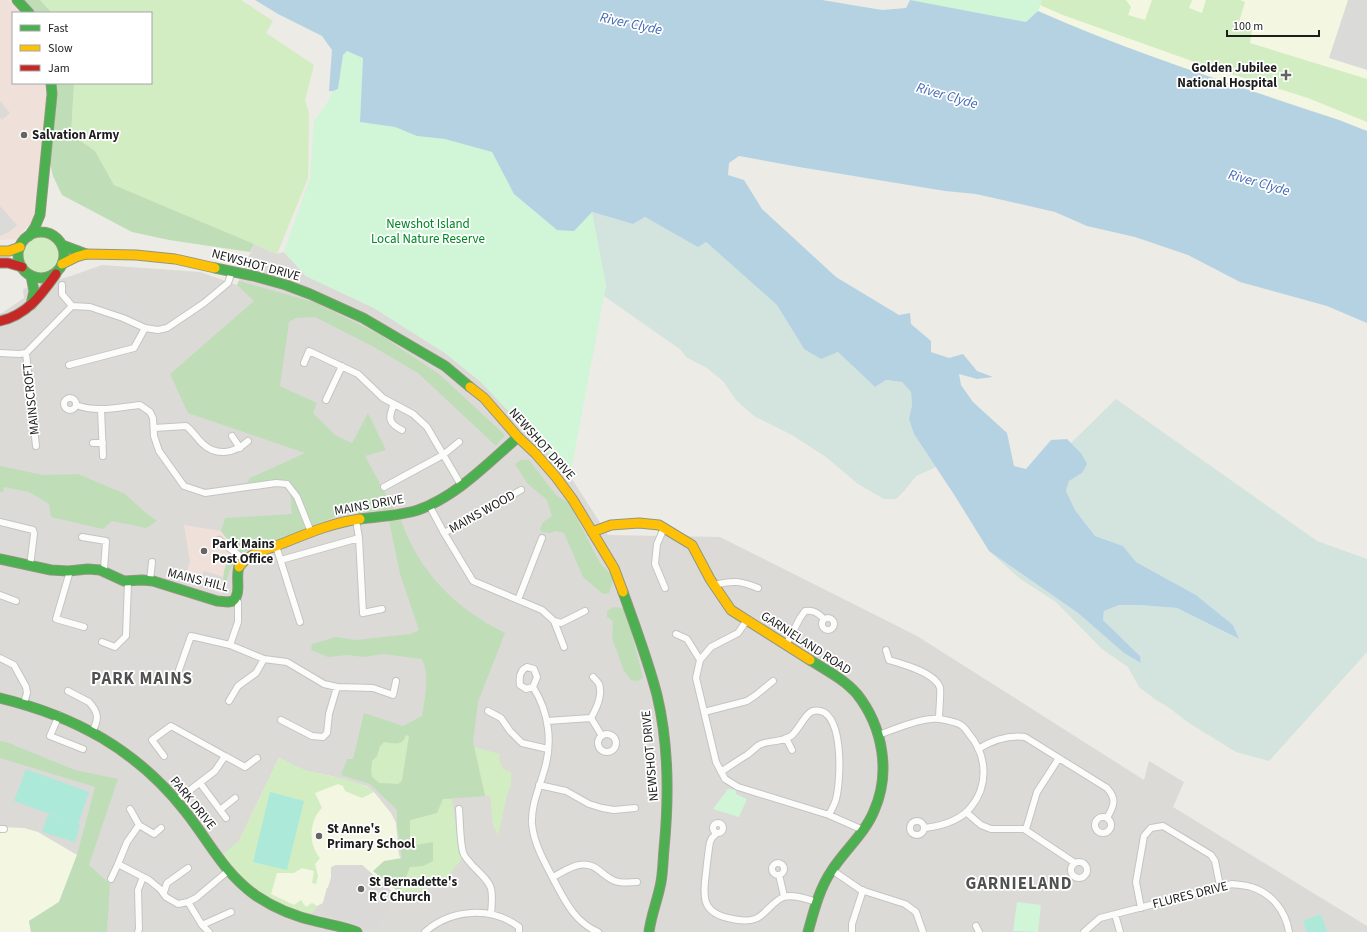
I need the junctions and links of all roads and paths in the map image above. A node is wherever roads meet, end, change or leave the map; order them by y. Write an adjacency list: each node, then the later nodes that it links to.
1 (17, 0): 2 (street)
2 (27, 12)
3 (51, 84): 4 (street)
4 (40, 215): 5 (street); 6 (street)
5 (51, 235): 6 (street); 7 (street)
6 (28, 236): 8 (street)
7 (62, 245): 10 (street, NEWSHOT DRIVE); 13 (street)
8 (20, 247): 9 (street); 12 (street)
9 (0, 251)
10 (86, 254): 13 (street, NEWSHOT DRIVE); 14 (street, NEWSHOT DRIVE)
11 (0, 263): 12 (street)
12 (22, 267): 15 (street)
13 (60, 268): 15 (street); 17 (street)
14 (232, 271): 20 (street); 33 (street, NEWSHOT DRIVE)
15 (31, 276): 17 (street)
16 (62, 285): 18 (street)
17 (31, 304): 19 (street)
18 (72, 306): 20 (street); 22 (street, MAINSCROFT)
19 (0, 321)
20 (145, 328): 24 (street)
21 (0, 353): 22 (street, MAINSCROFT)
22 (26, 353): 38 (street, MAINSCROFT)
23 (304, 363): 25 (street)
24 (69, 365)
25 (342, 366): 26 (street); 27 (street)
26 (326, 400)
27 (394, 404): 31 (street); 40 (street)
28 (76, 405): 29 (street)
29 (101, 409): 30 (street); 37 (street)
30 (154, 428): 39 (street); 49 (street)
31 (402, 430)
32 (232, 436): 39 (street)
33 (518, 437): 42 (street, MAINS DRIVE); 50 (street, NEWSHOT DRIVE)
34 (248, 441): 39 (street)
35 (459, 442): 40 (street)
36 (93, 443): 37 (street)
37 (103, 443): 41 (street)
38 (36, 446)
39 (240, 448)
40 (443, 455): 42 (street); 43 (street)
41 (104, 456)
42 (461, 485): 45 (street, MAINS DRIVE)
43 (384, 487)
44 (521, 490): 51 (street, MAINS WOOD)
45 (429, 505): 46 (street, MAINS DRIVE); 51 (street, MAINS WOOD)
46 (356, 520): 49 (street, MAINS DRIVE); 53 (street)
47 (0, 522): 61 (street)
48 (664, 528): 50 (street, GARNIELAND ROAD); 66 (street, GARNIELAND ROAD); 67 (street)
49 (311, 532): 56 (street, MAINS DRIVE)
50 (592, 532): 157 (street, NEWSHOT DRIVE)
51 (444, 533): 71 (street, MAINS WOOD)
52 (82, 537): 62 (street)
53 (359, 538): 59 (street); 73 (street)
54 (542, 538): 71 (street)
55 (219, 540): 58 (street)
56 (276, 546): 58 (street, MAINS DRIVE); 59 (street)
57 (0, 558): 61 (street, MAINS HILL)
58 (245, 560): 70 (street)
59 (281, 560): 78 (street)
60 (152, 562): 64 (street, MAINS HILL)
61 (30, 566): 63 (street, MAINS HILL)
62 (104, 570): 63 (street, MAINS HILL); 65 (street, MAINS HILL)
63 (70, 571): 79 (street)
64 (150, 581): 65 (street, MAINS HILL); 70 (street, MAINS HILL)
65 (128, 582): 81 (street)
66 (714, 585): 68 (street); 76 (street, GARNIELAND ROAD)
67 (665, 588)
68 (758, 588)
69 (0, 595): 72 (street)
70 (236, 597): 82 (street)
71 (518, 600): 77 (street, MAINS WOOD)
72 (16, 601)
73 (382, 608)
74 (585, 611): 77 (street)
75 (824, 619): 83 (street)
76 (747, 620): 83 (street, GARNIELAND ROAD); 88 (street)
77 (554, 621): 84 (street)
78 (300, 622)
79 (84, 627)
80 (676, 634): 88 (street)
81 (102, 642)
82 (230, 645): 87 (street); 89 (street)
83 (786, 645): 107 (street, GARNIELAND ROAD)
84 (564, 647)
85 (886, 650): 103 (street)
86 (0, 658): 98 (street)
87 (264, 659): 93 (street); 97 (street)
88 (700, 660): 100 (street)
89 (179, 670)
90 (593, 677): 102 (street)
91 (396, 681): 93 (street)
92 (773, 681): 100 (street)
93 (337, 687): 104 (street)
94 (533, 687): 105 (street)
95 (68, 691): 106 (street)
96 (0, 698): 98 (street, PARK DRIVE)
97 (229, 701)
98 (24, 703): 101 (street, PARK DRIVE)
99 (488, 711): 111 (street)
100 (704, 712): 118 (street)
101 (59, 715): 106 (street, PARK DRIVE); 110 (street)
102 (591, 718): 105 (street); 108 (street)
103 (939, 719): 107 (street); 112 (street)
104 (281, 720)
105 (547, 721): 111 (street)
106 (92, 732): 122 (street, PARK DRIVE)
107 (878, 735): 134 (street, GARNIELAND ROAD)
108 (602, 736)
109 (786, 738): 113 (street); 118 (street); 128 (street)
110 (83, 749)
111 (548, 749): 120 (street)
112 (978, 749): 117 (street); 127 (street)
113 (792, 750)
114 (164, 756): 115 (street)
115 (225, 756): 116 (street); 119 (street)
116 (257, 758)
117 (1059, 758): 130 (street); 135 (street)
118 (721, 772): 128 (street)
119 (200, 783): 122 (street); 126 (street)
120 (539, 785): 123 (street); 144 (street)
121 (235, 798): 126 (street)
122 (177, 800): 141 (street, PARK DRIVE)
123 (635, 808)
124 (130, 809): 131 (street)
125 (459, 809): 155 (street)
126 (220, 810): 129 (street)
127 (966, 812): 133 (street); 135 (street)
128 (829, 816): 134 (street)
129 (226, 818)
130 (1107, 818)
131 (139, 825): 132 (street); 138 (street)
132 (162, 828)
133 (925, 828)
134 (863, 830): 140 (street, GARNIELAND ROAD)
135 (1026, 830): 137 (street)
136 (717, 833): 150 (street)
137 (1075, 863)
138 (118, 864): 143 (street); 145 (street)
139 (188, 868): 149 (street)
140 (832, 870): 148 (street); 152 (street, GARNIELAND ROAD)
141 (228, 871): 151 (street); 164 (street, PARK DRIVE)
142 (780, 875): 150 (street)
143 (143, 877): 149 (street); 160 (street)
144 (553, 877): 146 (street); 161 (street)
145 (111, 879)
146 (637, 882)
147 (1220, 886): 153 (street, FLURES DRIVE); 153 (street); 176 (street, FLURES DRIVE)
148 (862, 890): 171 (street); 172 (street)
149 (164, 892): 151 (street)
150 (784, 896): 152 (street)
151 (188, 902): 158 (street)
152 (816, 902): 170 (street, GARNIELAND ROAD)
153 (1141, 908): 156 (street, FLURES DRIVE)
154 (231, 912): 158 (street)
155 (491, 914): 165 (street); 166 (street)
156 (1115, 914): 174 (street, FLURES DRIVE); 175 (street)
157 (650, 921): 168 (street, NEWSHOT DRIVE); 169 (street, NEWSHOT DRIVE)
158 (202, 925): 163 (street)
159 (976, 926): 173 (street)
160 (138, 930): 162 (street)
161 (591, 930): 167 (street)
162 (146, 932)
163 (209, 932)
164 (357, 932)
165 (425, 932)
166 (519, 932)
167 (598, 932)
168 (643, 932)
169 (649, 932)
170 (808, 932)
171 (852, 932)
172 (924, 932)
173 (980, 932)
174 (1084, 932)
175 (1120, 932)
176 (1289, 932)

